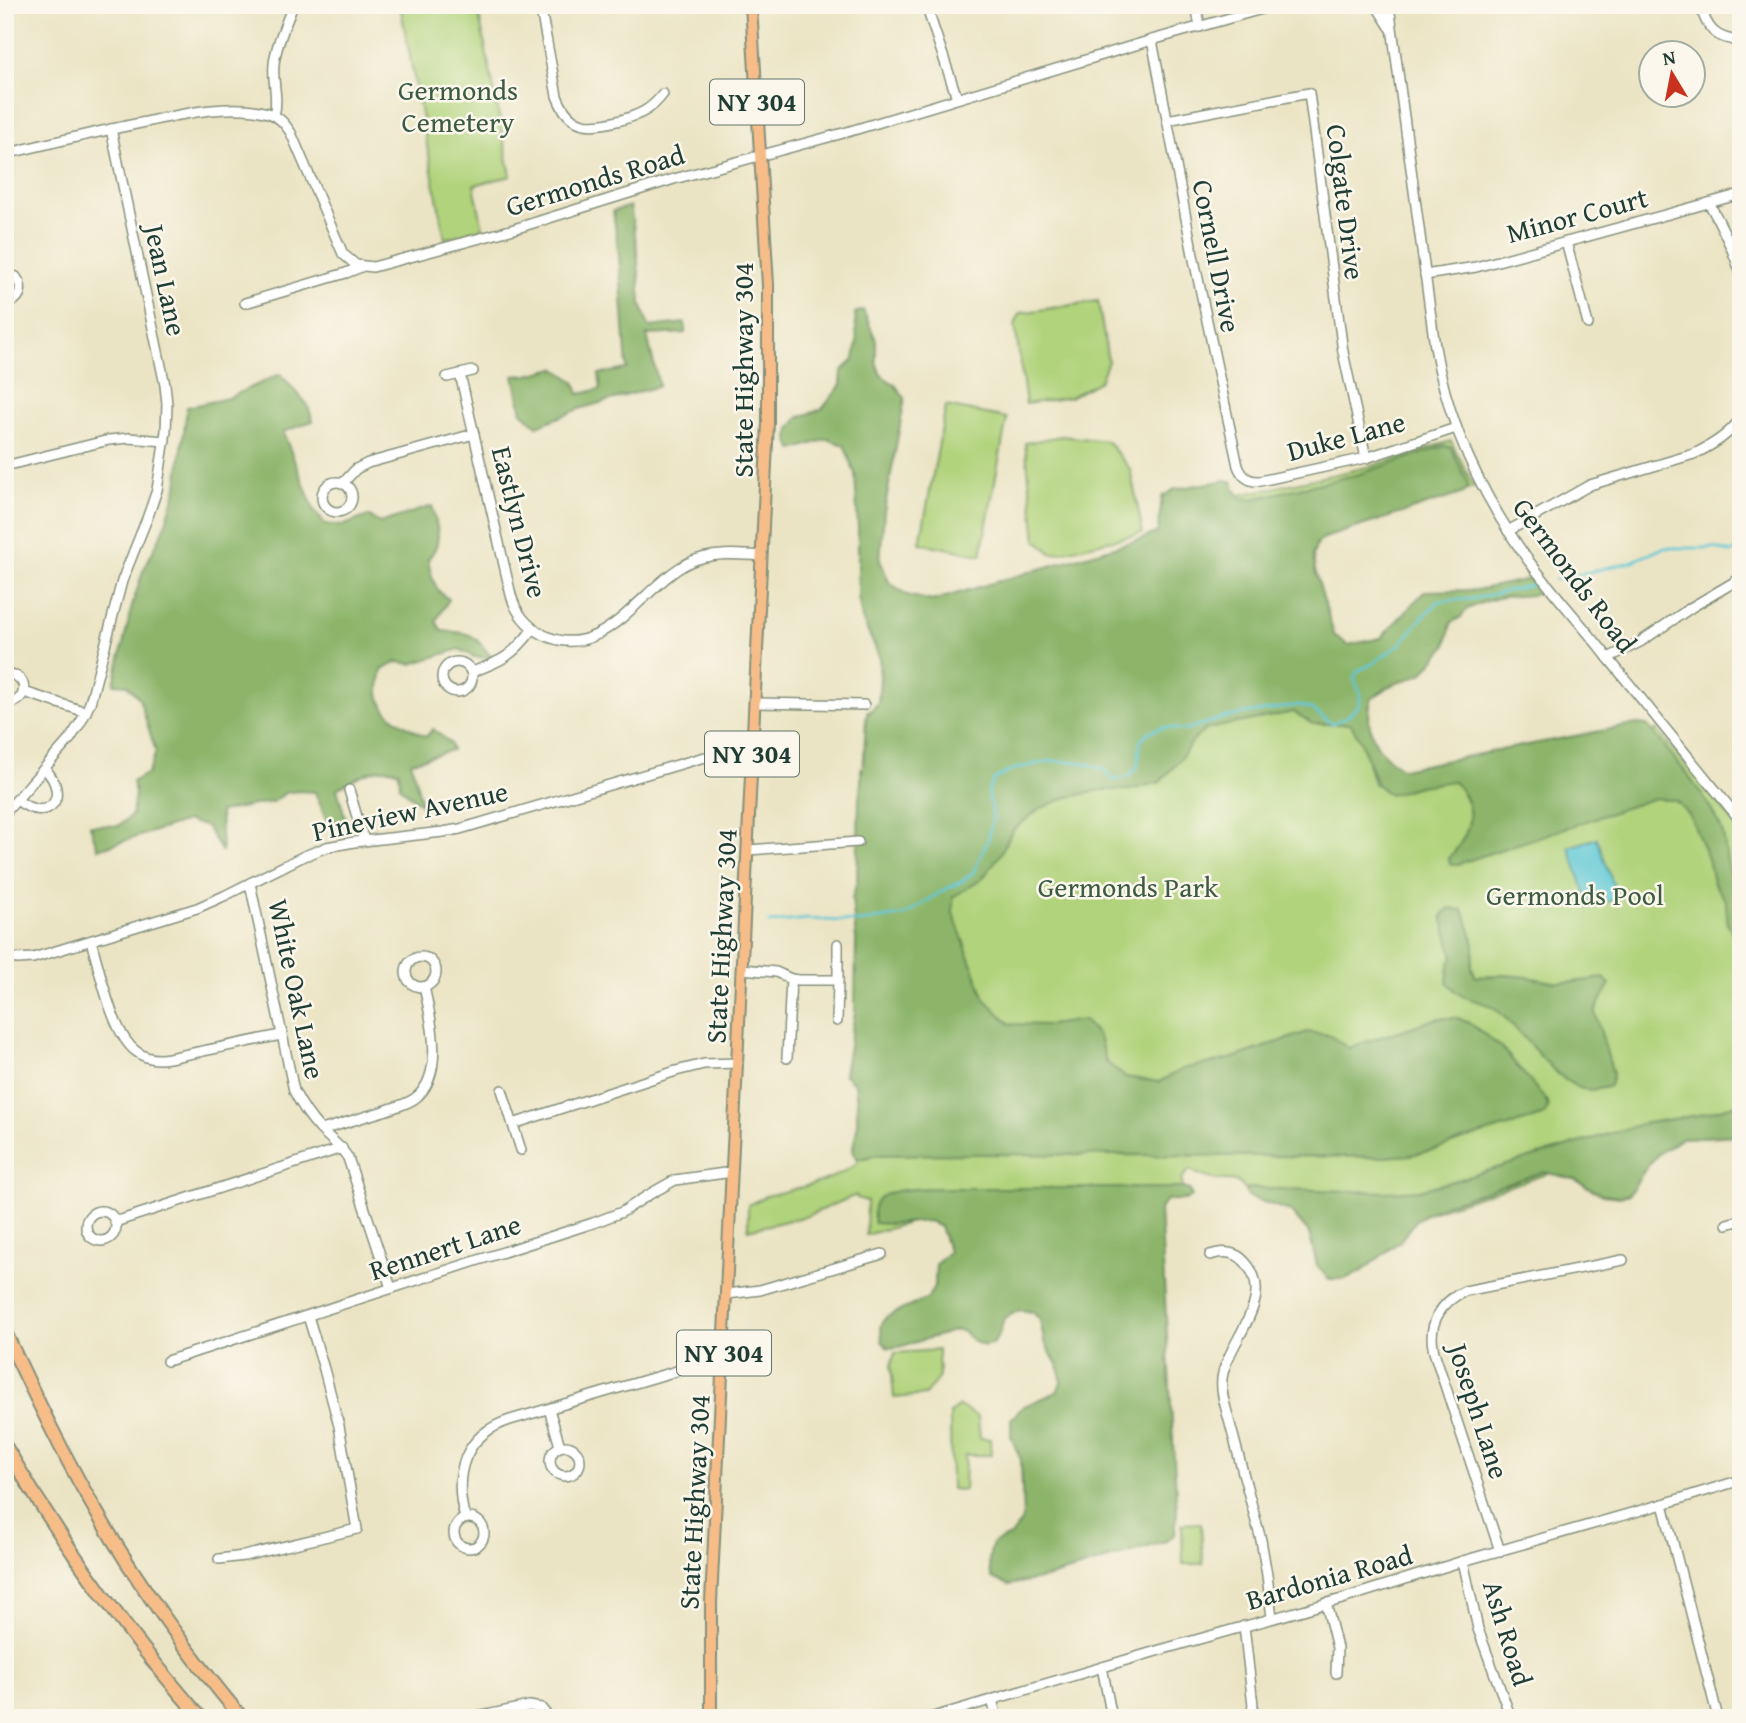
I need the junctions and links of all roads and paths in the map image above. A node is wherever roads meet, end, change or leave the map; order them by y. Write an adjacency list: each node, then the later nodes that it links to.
1 (293, 5): 16 (street)
2 (540, 5): 14 (street)
3 (751, 5): 20 (main road, NY 304)
4 (926, 5): 15 (street)
5 (1196, 5): 10 (street)
6 (1276, 5): 10 (street, Germonds Road)
7 (1376, 5): 11 (street, Germonds Road)
8 (1389, 5): 11 (street, Germonds Road)
9 (1700, 5): 13 (street)
10 (1200, 27): 12 (street, Germonds Road)
11 (1394, 35): 27 (street, Germonds Road)
12 (1152, 40): 15 (street, Germonds Road); 17 (street, Cornell Drive)
13 (1741, 41)
14 (663, 94)
15 (957, 98): 20 (street, Germonds Road)
16 (274, 115): 18 (street); 24 (street)
17 (1167, 120): 38 (street, Colgate Drive); 40 (street, Cornell Drive)
18 (111, 129): 19 (street); 37 (street, Jean Lane)
19 (5, 154)
20 (760, 155): 24 (street, Germonds Road); 43 (main road, State Highway 304 / NY 304)
21 (1741, 194): 22 (street, Minor Court)
22 (1709, 203): 23 (street, Minor Court); 26 (street)
23 (1566, 242): 27 (street, Minor Court); 30 (street)
24 (361, 267): 28 (street, Germonds Road)
25 (5, 273): 29 (street)
26 (1741, 274)
27 (1425, 275): 35 (street, Germonds Road)
28 (245, 303)
29 (5, 304)
30 (1588, 324)
31 (473, 372): 32 (street)
32 (460, 374): 33 (street); 36 (street, Eastlyn Drive)
33 (447, 377)
34 (1741, 418): 42 (street)
35 (1456, 428): 38 (street, Duke Lane); 42 (street, Germonds Road)
36 (474, 434): 41 (street); 45 (street, Eastlyn Drive)
37 (165, 441): 39 (street); 53 (street)
38 (1366, 458): 40 (street, Duke Lane)
39 (5, 466)
40 (1246, 478)
41 (343, 483)
42 (1508, 531): 46 (street, Germonds Road)
43 (762, 556): 45 (street, Eastlyn Drive); 51 (main road, State Highway 304 / NY 304)
44 (1741, 579): 46 (street)
45 (533, 629): 47 (street)
46 (1608, 658): 59 (street, Germonds Road)
47 (472, 672)
48 (5, 674): 49 (street)
49 (24, 692): 50 (street); 53 (street)
50 (5, 703)
51 (755, 703): 52 (street); 54 (main road, State Highway 304 / NY 304)
52 (864, 705)
53 (86, 712): 55 (street)
54 (752, 754): 60 (street, Pineview Avenue); 62 (main road, State Highway 304 / NY 304)
55 (45, 769): 57 (street); 57 (street)
56 (349, 790): 60 (street)
57 (17, 800): 58 (street)
58 (5, 813)
59 (1741, 821)
60 (364, 840): 63 (street, Pineview Avenue)
61 (858, 842): 62 (street)
62 (748, 850): 67 (main road, State Highway 304 / NY 304)
63 (250, 883): 64 (street, Pineview Avenue); 72 (street, White Oak Lane)
64 (91, 940): 66 (street, Pineview Avenue); 72 (street)
65 (838, 944): 69 (street)
66 (5, 957)
67 (742, 969): 68 (street); 74 (main road, State Highway 304 / NY 304)
68 (791, 979): 69 (street); 73 (street)
69 (838, 980): 71 (street)
70 (424, 987): 77 (street)
71 (837, 1021)
72 (281, 1035): 77 (street, White Oak Lane)
73 (787, 1058)
74 (737, 1063): 76 (street); 80 (main road, State Highway 304 / NY 304)
75 (502, 1090): 76 (street)
76 (513, 1124): 79 (street)
77 (322, 1130): 78 (street, White Oak Lane)
78 (342, 1148): 82 (street); 87 (street, White Oak Lane)
79 (521, 1150)
80 (732, 1172): 87 (street, Rennert Lane); 88 (main road, State Highway 304 / NY 304)
81 (1741, 1220): 83 (street)
82 (115, 1222)
83 (1727, 1224)
84 (882, 1254): 88 (street)
85 (1210, 1255): 103 (street)
86 (1623, 1259): 99 (street, Joseph Lane)
87 (391, 1288): 89 (street, Rennert Lane)
88 (727, 1294): 91 (main road, State Highway 304 / NY 304)
89 (308, 1316): 92 (street, Rennert Lane); 100 (street)
90 (5, 1332): 109 (highway)
91 (724, 1357): 93 (street); 112 (main road, State Highway 304 / NY 304)
92 (167, 1361)
93 (549, 1409): 95 (street); 98 (street)
94 (5, 1446): 108 (highway)
95 (560, 1446)
96 (1741, 1480): 97 (street, Bardonia Road)
97 (1663, 1504): 99 (street, Bardonia Road); 118 (street)
98 (465, 1518)
99 (1500, 1550): 101 (street, Bardonia Road)
100 (219, 1559)
101 (1463, 1561): 102 (street, Bardonia Road); 117 (street, Ash Road)
102 (1326, 1603): 103 (street, Bardonia Road); 106 (street)
103 (1272, 1618): 104 (street, Bardonia Road)
104 (1244, 1626): 105 (street, Bardonia Road); 116 (street)
105 (1102, 1667): 107 (street, Bardonia Road); 115 (street)
106 (1336, 1673)
107 (992, 1700): 113 (street, Bardonia Road); 114 (street)
108 (201, 1718)
109 (242, 1718)
110 (472, 1718): 111 (street)
111 (549, 1718)
112 (711, 1718)
113 (930, 1718)
114 (997, 1718)
115 (1112, 1718)
116 (1251, 1718)
117 (1511, 1718)
118 (1718, 1718)

